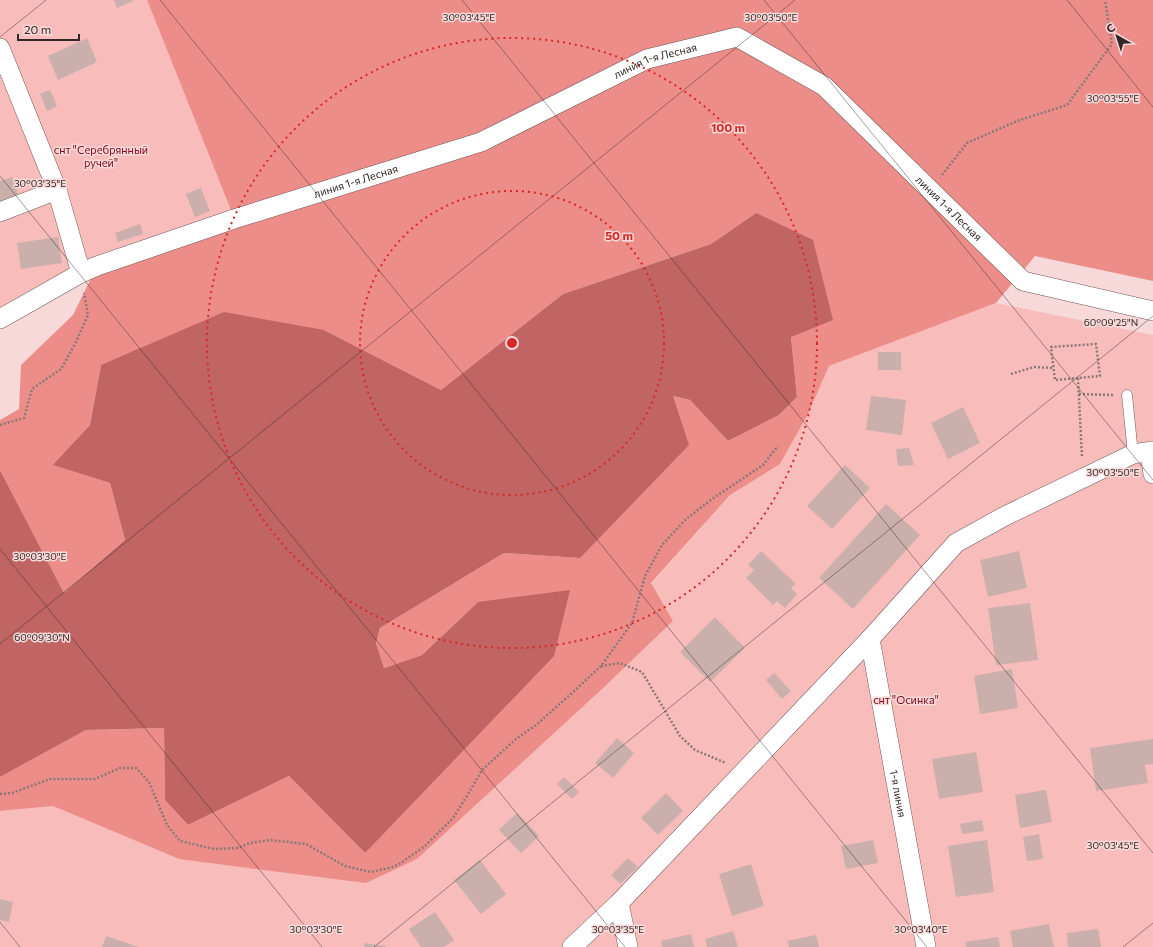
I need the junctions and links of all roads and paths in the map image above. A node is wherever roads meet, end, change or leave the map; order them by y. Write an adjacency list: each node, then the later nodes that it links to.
1 (1105, 0): 4 (path)
2 (0, 48): 3 (street)
3 (56, 190): 5 (street); 6 (street)
4 (930, 190): 6 (street, линия 1-я Лесная); 7 (street, линия 1-я Лесная)
5 (0, 212)
6 (89, 269): 8 (street, линия 1-я Лесная); 14 (path)
7 (1153, 311)
8 (0, 319)
9 (1054, 368): 10 (path); 11 (path); 11 (path)
10 (1011, 374)
11 (1078, 378): 12 (path)
12 (1079, 394): 13 (path); 18 (path)
13 (1127, 395): 16 (lane)
14 (0, 425)
15 (778, 446): 20 (path)
16 (1145, 452): 17 (street); 18 (street)
17 (1153, 474)
18 (1084, 478): 19 (street)
19 (870, 639): 21 (street); 26 (street, 1-я линия)
20 (601, 666): 21 (path); 22 (path)
21 (746, 770): 23 (street)
22 (0, 794)
23 (619, 904): 24 (street); 25 (street)
24 (572, 947)
25 (628, 947)
26 (926, 947)

